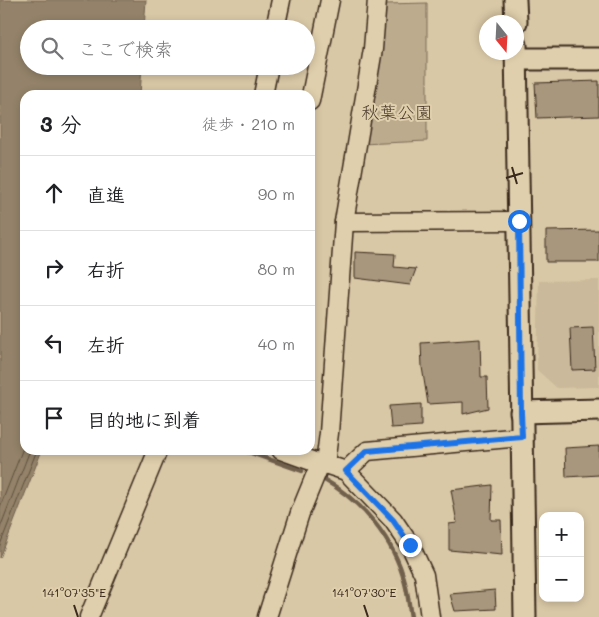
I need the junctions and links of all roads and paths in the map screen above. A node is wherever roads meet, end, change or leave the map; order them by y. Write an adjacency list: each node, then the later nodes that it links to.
1 (281, 0): 6 (street)
2 (330, 0): 12 (street)
3 (377, 0): 14 (street)
4 (515, 0): 5 (street)
5 (516, 15)
6 (277, 20)
7 (524, 53): 8 (street)
8 (599, 59)
9 (517, 60): 13 (street)
10 (267, 75): 11 (street)
11 (265, 90)
12 (312, 90)
13 (519, 221): 14 (street); 16 (street)
14 (344, 222): 20 (street)
15 (599, 410): 16 (street)
16 (521, 412): 17 (street)
17 (522, 437): 20 (street); 24 (street)
18 (156, 455): 21 (street)
19 (295, 455): 22 (street)
20 (346, 471): 23 (street)
21 (89, 617)
22 (267, 617)
23 (430, 617)
24 (525, 617)

